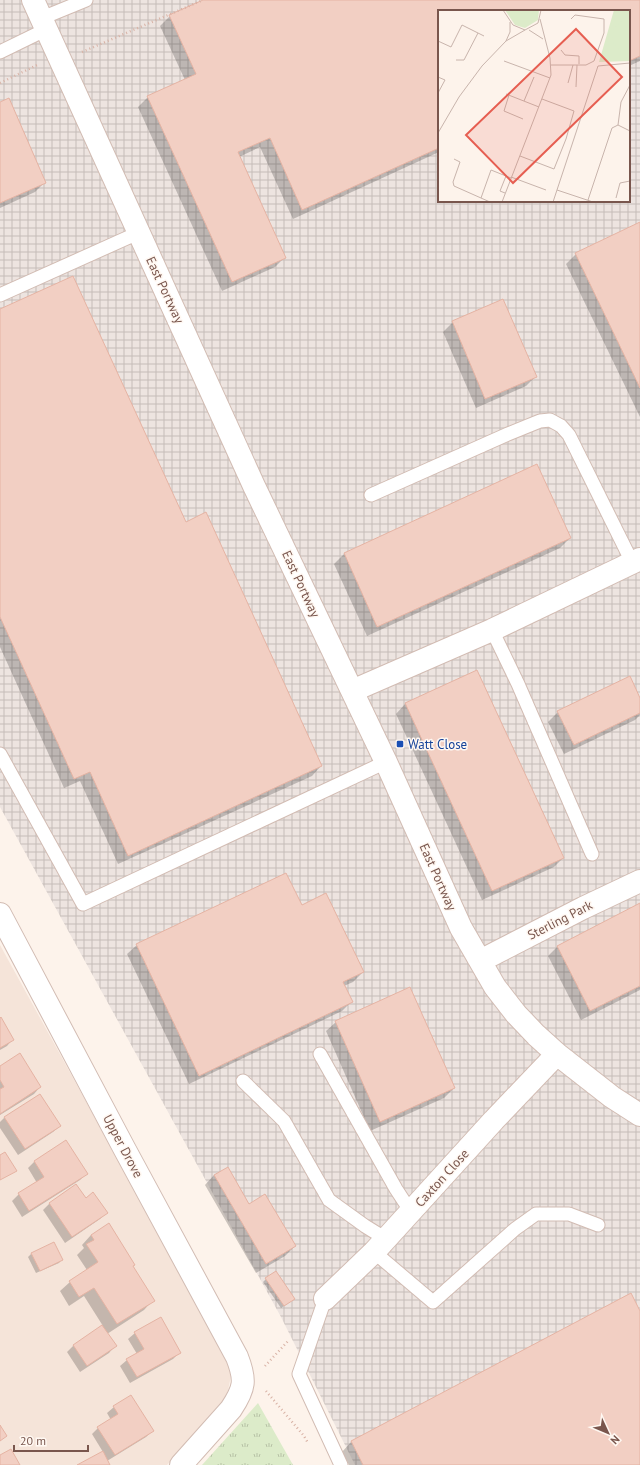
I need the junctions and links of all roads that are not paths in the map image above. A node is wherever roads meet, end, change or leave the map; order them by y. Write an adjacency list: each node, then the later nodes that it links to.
1 (86, 0): 2 (lane)
2 (41, 16): 3 (lane); 4 (street, East Portway)
3 (0, 52)
4 (138, 233): 5 (lane); 9 (street, East Portway)
5 (0, 295)
6 (371, 496): 7 (lane)
7 (636, 560): 8 (street)
8 (492, 630): 9 (street); 12 (lane)
9 (352, 691): 11 (street, East Portway)
10 (0, 754): 11 (lane)
11 (386, 762): 15 (street, East Portway)
12 (592, 854)
13 (640, 881): 15 (street, Sterling Park)
14 (0, 914): 24 (street, Upper Drove)
15 (480, 961): 17 (street, East Portway)
16 (320, 1054): 20 (lane)
17 (557, 1054): 19 (street, East Portway); 20 (street, Caxton Close)
18 (243, 1081): 22 (lane)
19 (640, 1115)
20 (411, 1212): 22 (street, Caxton Close)
21 (598, 1225): 22 (lane)
22 (380, 1246): 23 (street, Caxton Close)
23 (325, 1298): 25 (lane)
24 (181, 1465)
25 (342, 1465)

